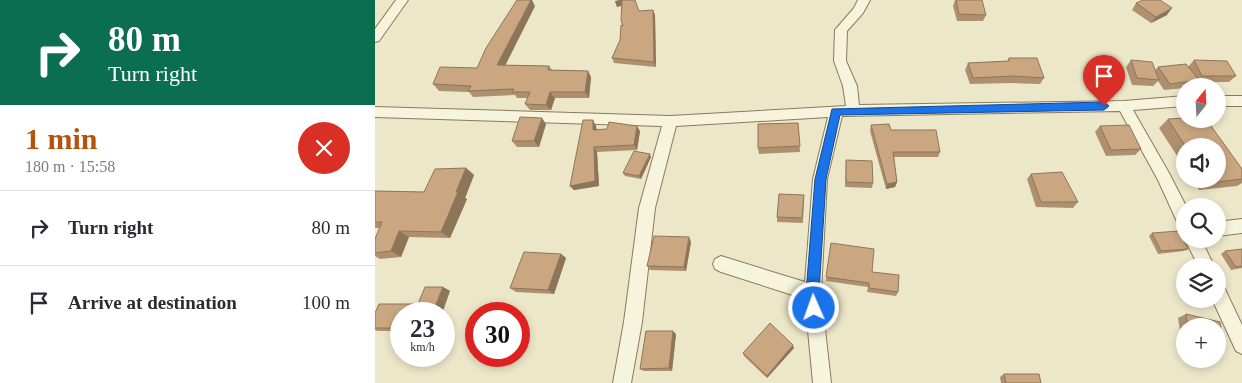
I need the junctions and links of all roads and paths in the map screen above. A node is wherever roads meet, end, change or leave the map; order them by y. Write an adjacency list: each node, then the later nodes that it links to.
1 (402, 0): 3 (street)
2 (864, 0): 10 (street)
3 (375, 38)
4 (1226, 101): 5 (street)
5 (1242, 101)
6 (1176, 102): 7 (street)
7 (1123, 106): 10 (street); 12 (street)
8 (835, 111): 10 (street); 11 (street); 16 (street)
9 (375, 112): 11 (street)
10 (853, 112)
11 (671, 121): 19 (street)
12 (1176, 202)
13 (1242, 226): 14 (street)
14 (1226, 228)
15 (721, 264): 16 (street)
16 (813, 293): 20 (street)
17 (1225, 308): 18 (street)
18 (1242, 345)
19 (622, 383)
20 (822, 383)

